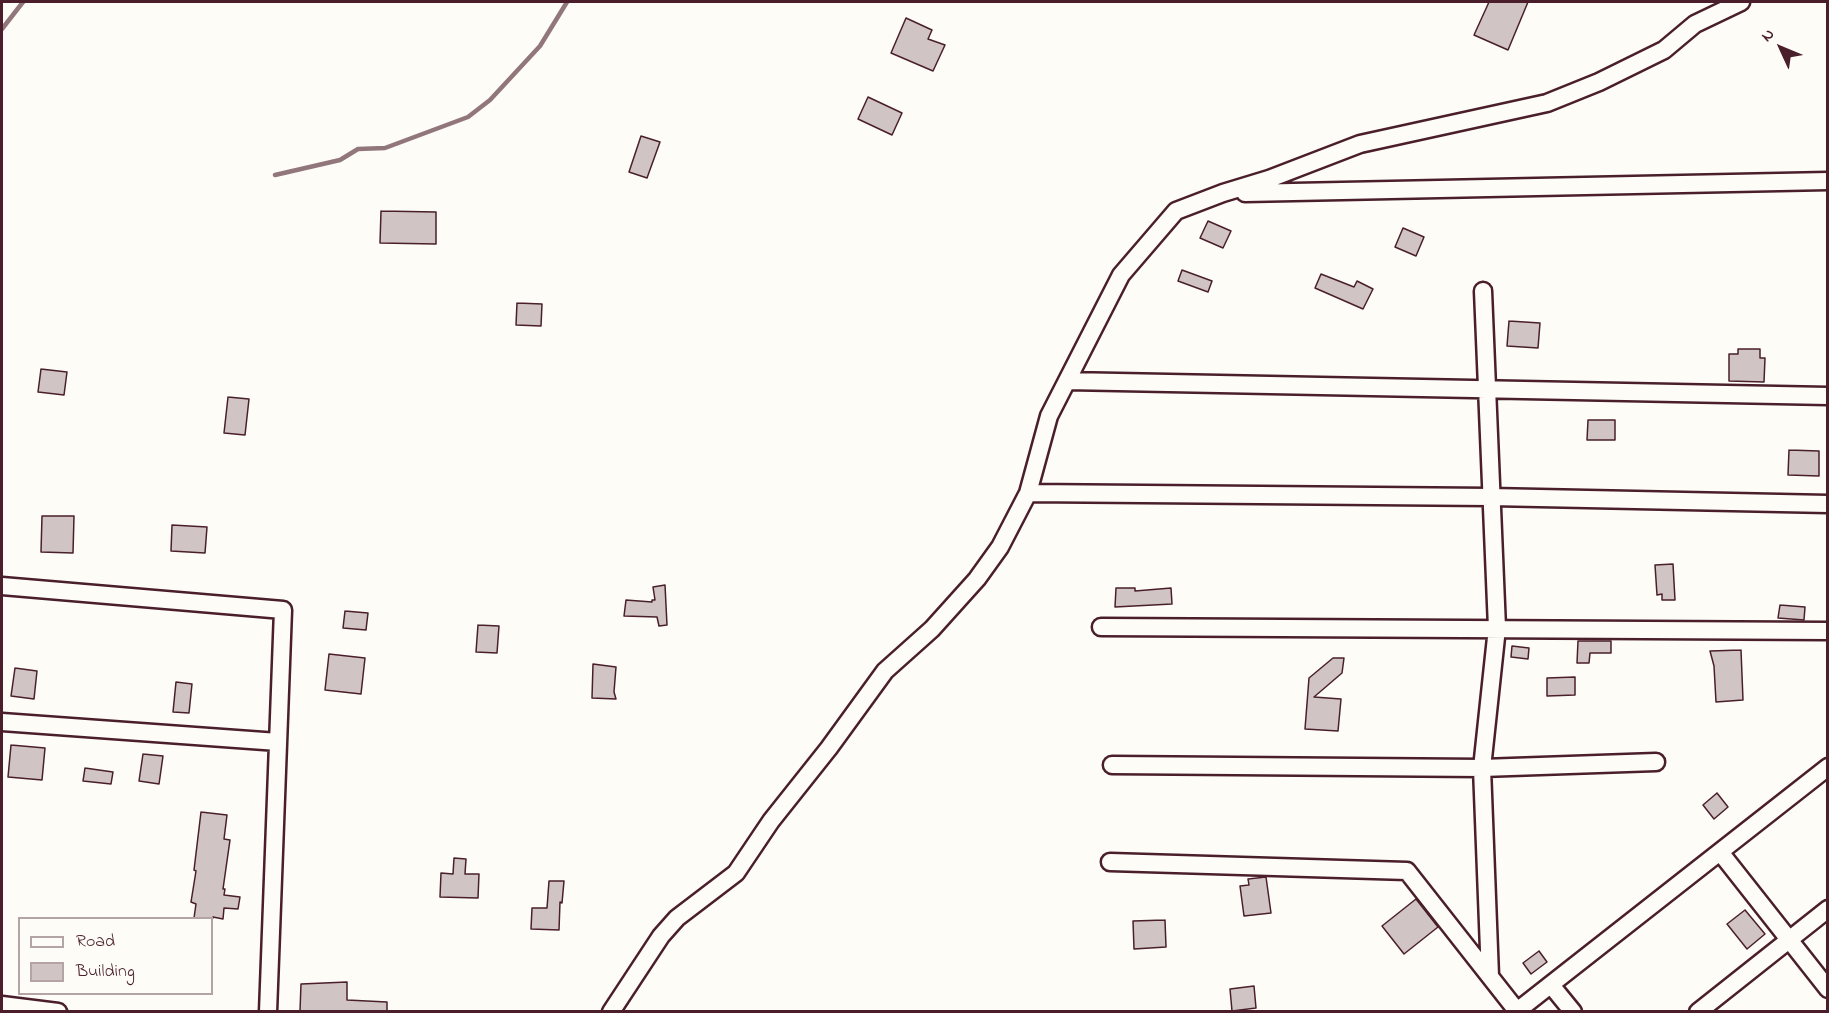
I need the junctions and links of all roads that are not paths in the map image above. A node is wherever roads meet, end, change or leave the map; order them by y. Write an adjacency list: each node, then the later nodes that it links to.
1 (1741, 2): 3 (street)
2 (1827, 180): 3 (street)
3 (1223, 193): 5 (street)
4 (1483, 291): 6 (street)
5 (1067, 381): 6 (street); 8 (street)
6 (1487, 390): 7 (street); 9 (street)
7 (1827, 396)
8 (1028, 493): 9 (street); 31 (street)
9 (1491, 497): 10 (street); 13 (street)
10 (1827, 504)
11 (2, 586): 16 (street)
12 (1101, 627): 13 (street)
13 (1497, 628): 14 (street); 20 (street)
14 (1827, 631)
15 (2, 722): 16 (street)
16 (278, 742): 30 (street)
17 (1656, 762): 20 (street)
18 (1112, 765): 20 (street)
19 (1827, 767): 21 (street)
20 (1482, 768): 25 (street)
21 (1719, 852): 24 (street); 26 (street)
22 (1110, 862): 25 (street)
23 (1827, 909): 24 (street)
24 (1789, 940): 27 (street); 33 (street)
25 (1490, 976): 26 (street)
26 (1551, 985): 32 (street)
27 (1827, 989)
28 (2, 1005): 29 (street)
29 (58, 1011)
30 (268, 1011)
31 (611, 1011)
32 (1573, 1011)
33 (1698, 1011)

